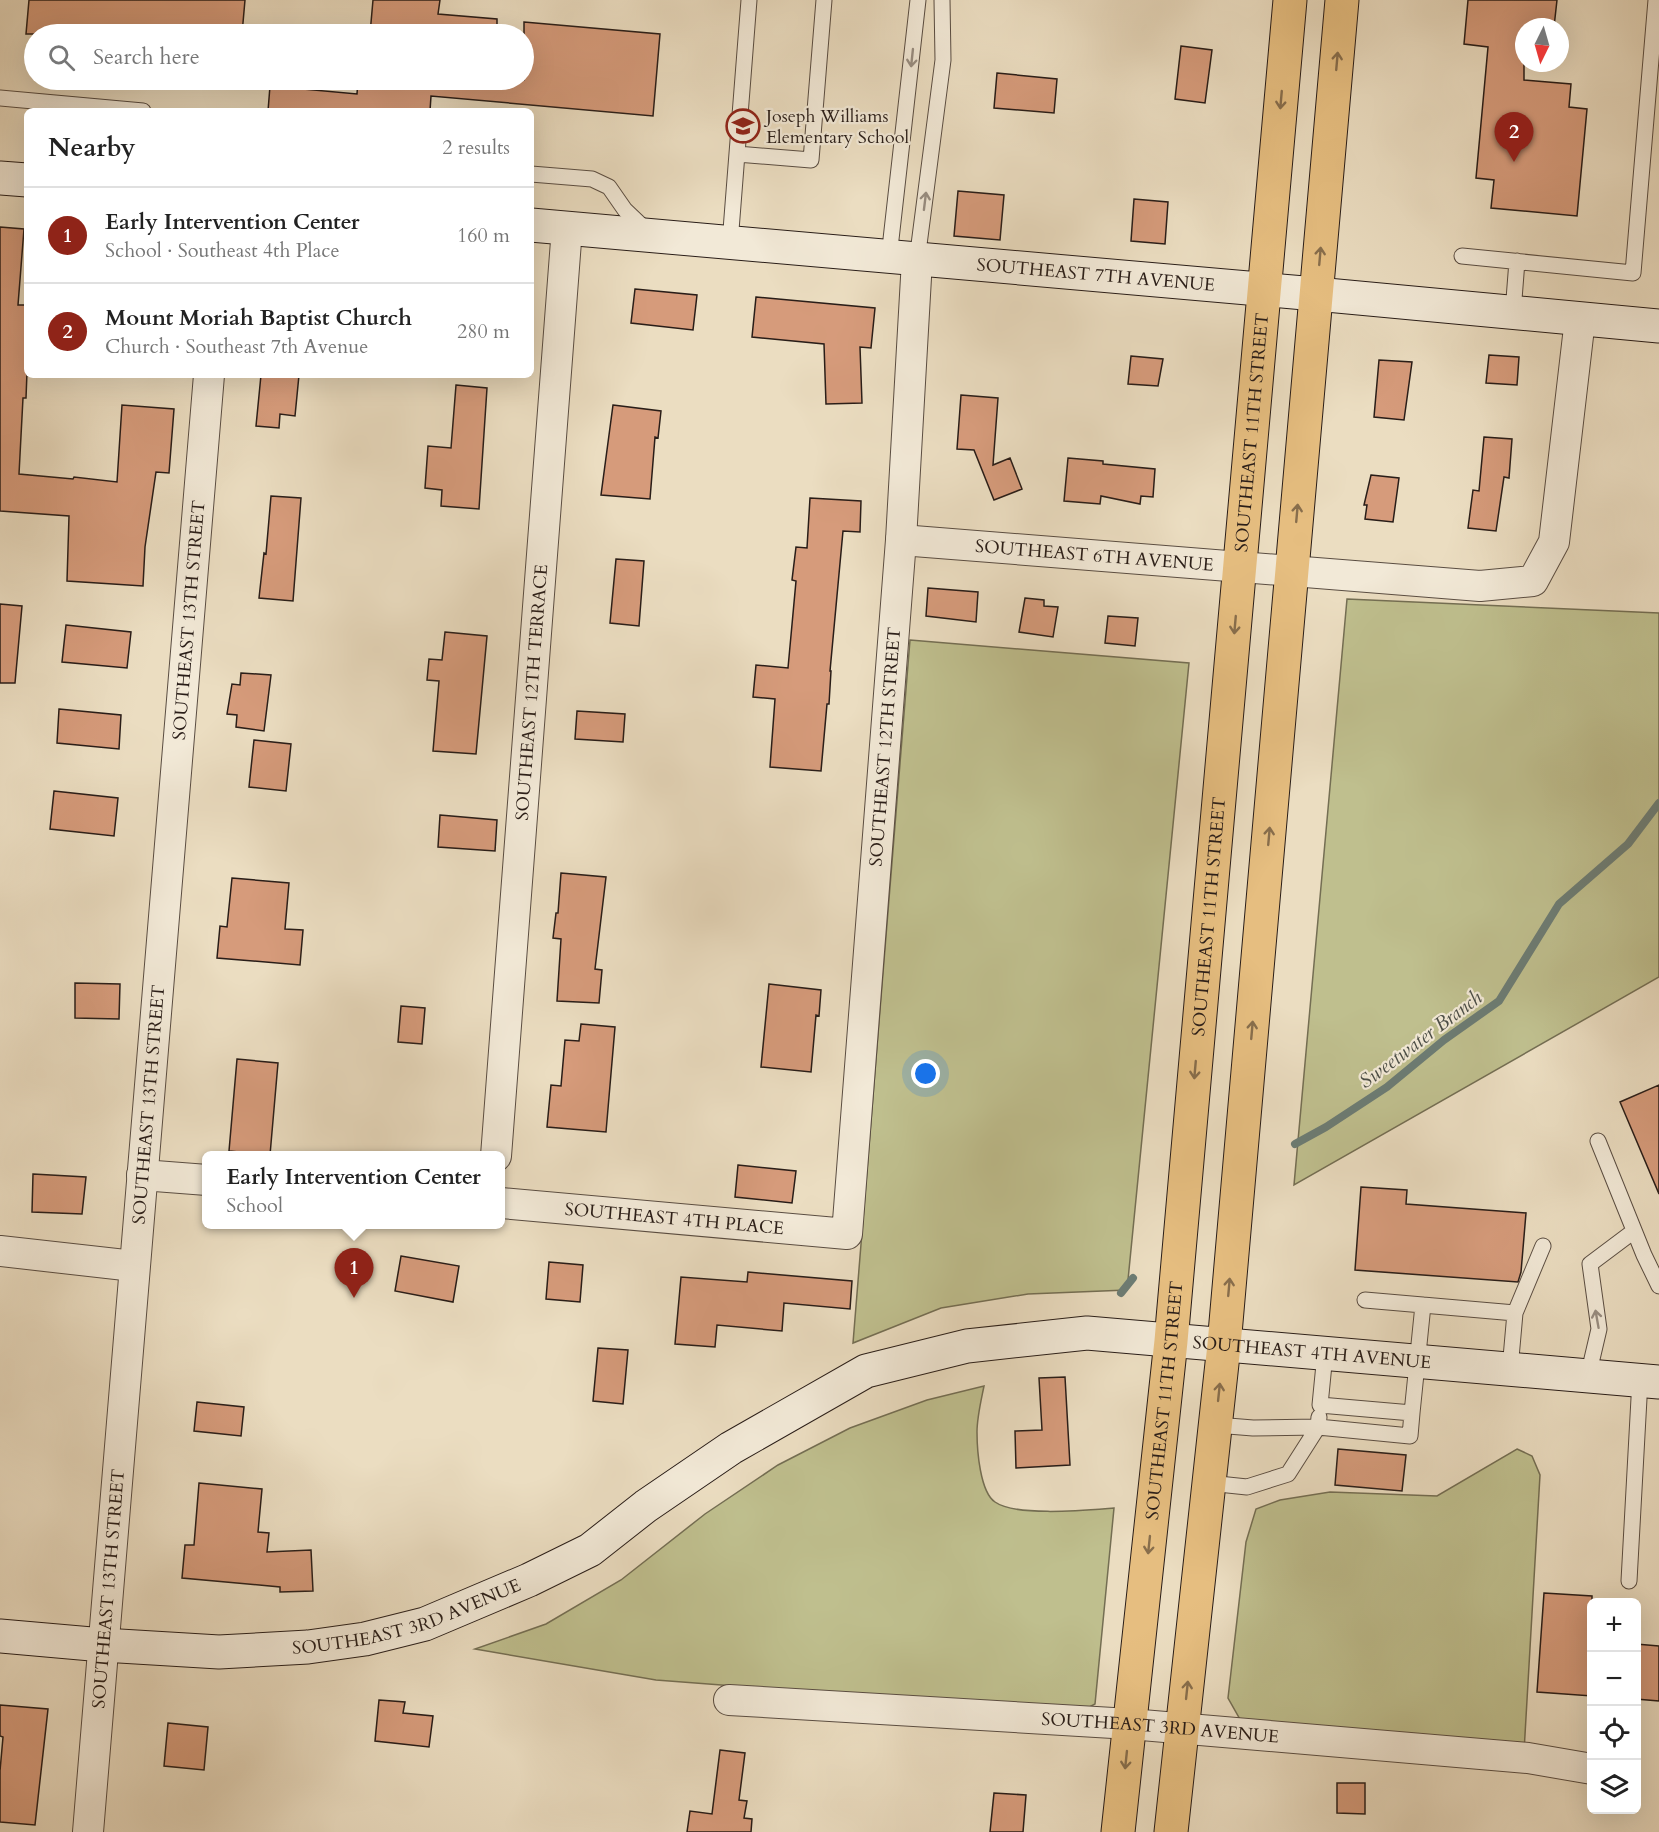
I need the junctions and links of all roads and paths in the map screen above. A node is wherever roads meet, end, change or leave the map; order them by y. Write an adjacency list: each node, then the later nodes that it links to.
1 (749, 0): 10 (lane)
2 (824, 0): 10 (lane)
3 (918, 0): 19 (lane, one-way to 19)
4 (942, 0): 19 (lane, one-way to 4)
5 (1290, 0): 21 (highway, SOUTHEAST 11TH STREET, one-way to 21)
6 (1342, 0): 22 (highway, one-way to 6)
7 (1656, 0): 20 (lane)
8 (0, 98): 9 (lane)
9 (110, 108)
10 (737, 154): 17 (lane)
11 (534, 174): 16 (lane)
12 (0, 178): 13 (street)
13 (24, 180)
14 (534, 225): 15 (street, SOUTHEAST 7TH AVENUE)
15 (567, 228): 16 (street, SOUTHEAST 7TH AVENUE); 31 (street, SOUTHEAST 12TH TERRACE)
16 (653, 236): 17 (street, SOUTHEAST 7TH AVENUE)
17 (730, 243): 19 (street, SOUTHEAST 7TH AVENUE)
18 (1462, 256): 20 (lane)
19 (903, 258): 21 (street, SOUTHEAST 7TH AVENUE); 27 (street, SOUTHEAST 12TH STREET)
20 (1517, 261): 23 (lane)
21 (1264, 289): 22 (street, SOUTHEAST 7TH AVENUE); 28 (highway, SOUTHEAST 11TH STREET)
22 (1316, 294): 23 (street, SOUTHEAST 7TH AVENUE); 29 (highway, one-way to 22)
23 (1513, 312): 24 (street, SOUTHEAST 7TH AVENUE)
24 (1580, 319): 25 (street, SOUTHEAST 7TH AVENUE); 29 (street, SOUTHEAST 6TH AVENUE)
25 (1659, 326)
26 (209, 378): 32 (street, SOUTHEAST 13TH STREET)
27 (901, 540): 28 (street, SOUTHEAST 6TH AVENUE); 36 (street, SOUTHEAST 12TH STREET)
28 (1240, 566): 29 (street, SOUTHEAST 6TH AVENUE); 44 (highway, SOUTHEAST 11TH STREET, one-way to 44)
29 (1292, 571): 45 (highway, one-way to 29)
30 (1598, 1140): 35 (lane)
31 (496, 1151)
32 (142, 1175): 33 (street); 39 (street, SOUTHEAST 13TH STREET)
33 (202, 1180)
34 (505, 1203): 36 (street, SOUTHEAST 4TH PLACE)
35 (1634, 1231): 40 (lane); 49 (lane, one-way to 35)
36 (847, 1234)
37 (1543, 1246): 43 (lane)
38 (0, 1251): 39 (street)
39 (134, 1266): 59 (street, SOUTHEAST 13TH STREET)
40 (1659, 1286)
41 (1365, 1300): 42 (lane)
42 (1423, 1305): 43 (lane); 47 (lane)
43 (1515, 1313): 48 (lane)
44 (1171, 1341): 45 (street, SOUTHEAST 4TH AVENUE); 54 (street, SOUTHEAST 4TH AVENUE); 61 (highway, SOUTHEAST 11TH STREET, one-way to 61)
45 (1224, 1345): 46 (street, SOUTHEAST 4TH AVENUE); 53 (highway, one-way to 45)
46 (1325, 1354): 47 (street, SOUTHEAST 4TH AVENUE); 51 (lane)
47 (1418, 1362): 48 (street, SOUTHEAST 4TH AVENUE); 52 (lane)
48 (1510, 1369): 49 (street, SOUTHEAST 4TH AVENUE)
49 (1588, 1376): 50 (street, SOUTHEAST 4TH AVENUE)
50 (1650, 1381): 57 (lane)
51 (1320, 1405): 52 (lane); 55 (lane)
52 (1412, 1413): 55 (lane)
53 (1216, 1425): 55 (lane); 56 (highway)
54 (765, 1426): 59 (street, SOUTHEAST 3RD AVENUE)
55 (1318, 1427): 56 (lane)
56 (1209, 1483): 62 (highway, one-way to 56)
57 (1629, 1581)
58 (0, 1636): 59 (street, SOUTHEAST 3RD AVENUE)
59 (103, 1645): 64 (street, SOUTHEAST 13TH STREET)
60 (729, 1700): 61 (street, SOUTHEAST 3RD AVENUE)
61 (1130, 1724): 62 (street, SOUTHEAST 3RD AVENUE); 65 (highway, SOUTHEAST 11TH STREET, one-way to 65)
62 (1183, 1729): 63 (street, SOUTHEAST 3RD AVENUE); 66 (highway)
63 (1587, 1768)
64 (88, 1832)
65 (1118, 1832)
66 (1171, 1832)

